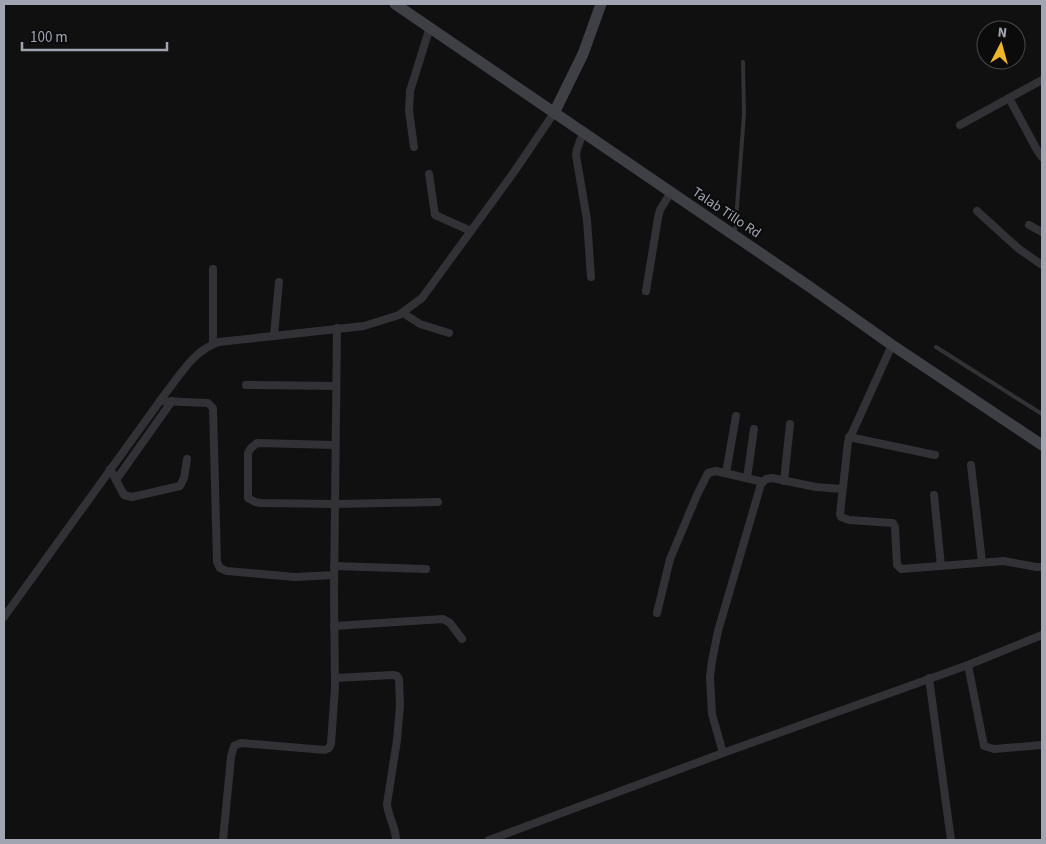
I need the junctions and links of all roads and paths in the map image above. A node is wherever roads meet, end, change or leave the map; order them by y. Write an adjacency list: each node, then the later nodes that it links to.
1 (395, 4): 3 (main road, Talab Tillo Rd)
2 (601, 4): 7 (main road)
3 (430, 27): 7 (main road, Talab Tillo Rd); 10 (street)
4 (743, 62): 18 (lane)
5 (1042, 80): 6 (street)
6 (1009, 98): 8 (street); 11 (street)
7 (554, 113): 9 (main road, Talab Tillo Rd); 16 (street)
8 (960, 126)
9 (583, 133): 13 (main road, Talab Tillo Rd); 21 (street)
10 (414, 146)
11 (1042, 157)
12 (430, 174): 16 (street)
13 (671, 192): 18 (main road, Talab Tillo Rd); 23 (street)
14 (977, 211): 19 (street)
15 (1029, 225): 17 (street)
16 (471, 231): 24 (street)
17 (1042, 232)
18 (735, 236): 29 (main road, Talab Tillo Rd)
19 (1042, 265)
20 (213, 269): 28 (street)
21 (591, 277)
22 (279, 282): 27 (street)
23 (646, 291)
24 (407, 316): 25 (street); 26 (street)
25 (337, 328): 27 (street); 32 (street)
26 (450, 333)
27 (274, 335): 28 (street)
28 (213, 344): 33 (street)
29 (892, 345): 38 (street); 41 (main road, Talab Tillo Rd)
30 (936, 347): 34 (lane)
31 (246, 385): 32 (street)
32 (336, 386): 40 (street)
33 (166, 401): 39 (street); 39 (street); 59 (street)
34 (1042, 414)
35 (736, 416): 45 (street)
36 (790, 424): 48 (street)
37 (754, 429): 47 (street)
38 (849, 437): 42 (street); 50 (street)
39 (138, 441): 46 (street); 46 (street)
40 (335, 445): 53 (street); 53 (street)
41 (1042, 445)
42 (935, 455)
43 (187, 459): 46 (street)
44 (971, 465): 54 (street)
45 (726, 473): 47 (street); 60 (street)
46 (114, 475): 61 (street)
47 (747, 478): 49 (street)
48 (784, 481): 49 (street); 50 (street)
49 (763, 482): 69 (street)
50 (842, 489): 56 (street)
51 (934, 494): 56 (street)
52 (438, 502): 53 (street)
53 (335, 504): 55 (street)
54 (982, 562): 56 (street); 57 (street)
55 (334, 566): 58 (street); 59 (street)
56 (941, 566)
57 (1042, 567)
58 (426, 569)
59 (334, 575): 62 (street)
60 (657, 613)
61 (4, 617)
62 (334, 626): 64 (street); 66 (street)
63 (1042, 635): 65 (street)
64 (462, 639)
65 (968, 664): 67 (street); 68 (street)
66 (335, 678): 71 (street); 72 (street)
67 (929, 678): 69 (street); 74 (street)
68 (1042, 745)
69 (723, 753): 70 (street)
70 (506, 837): 73 (street)
71 (223, 840)
72 (396, 840)
73 (489, 840)
74 (951, 840)

